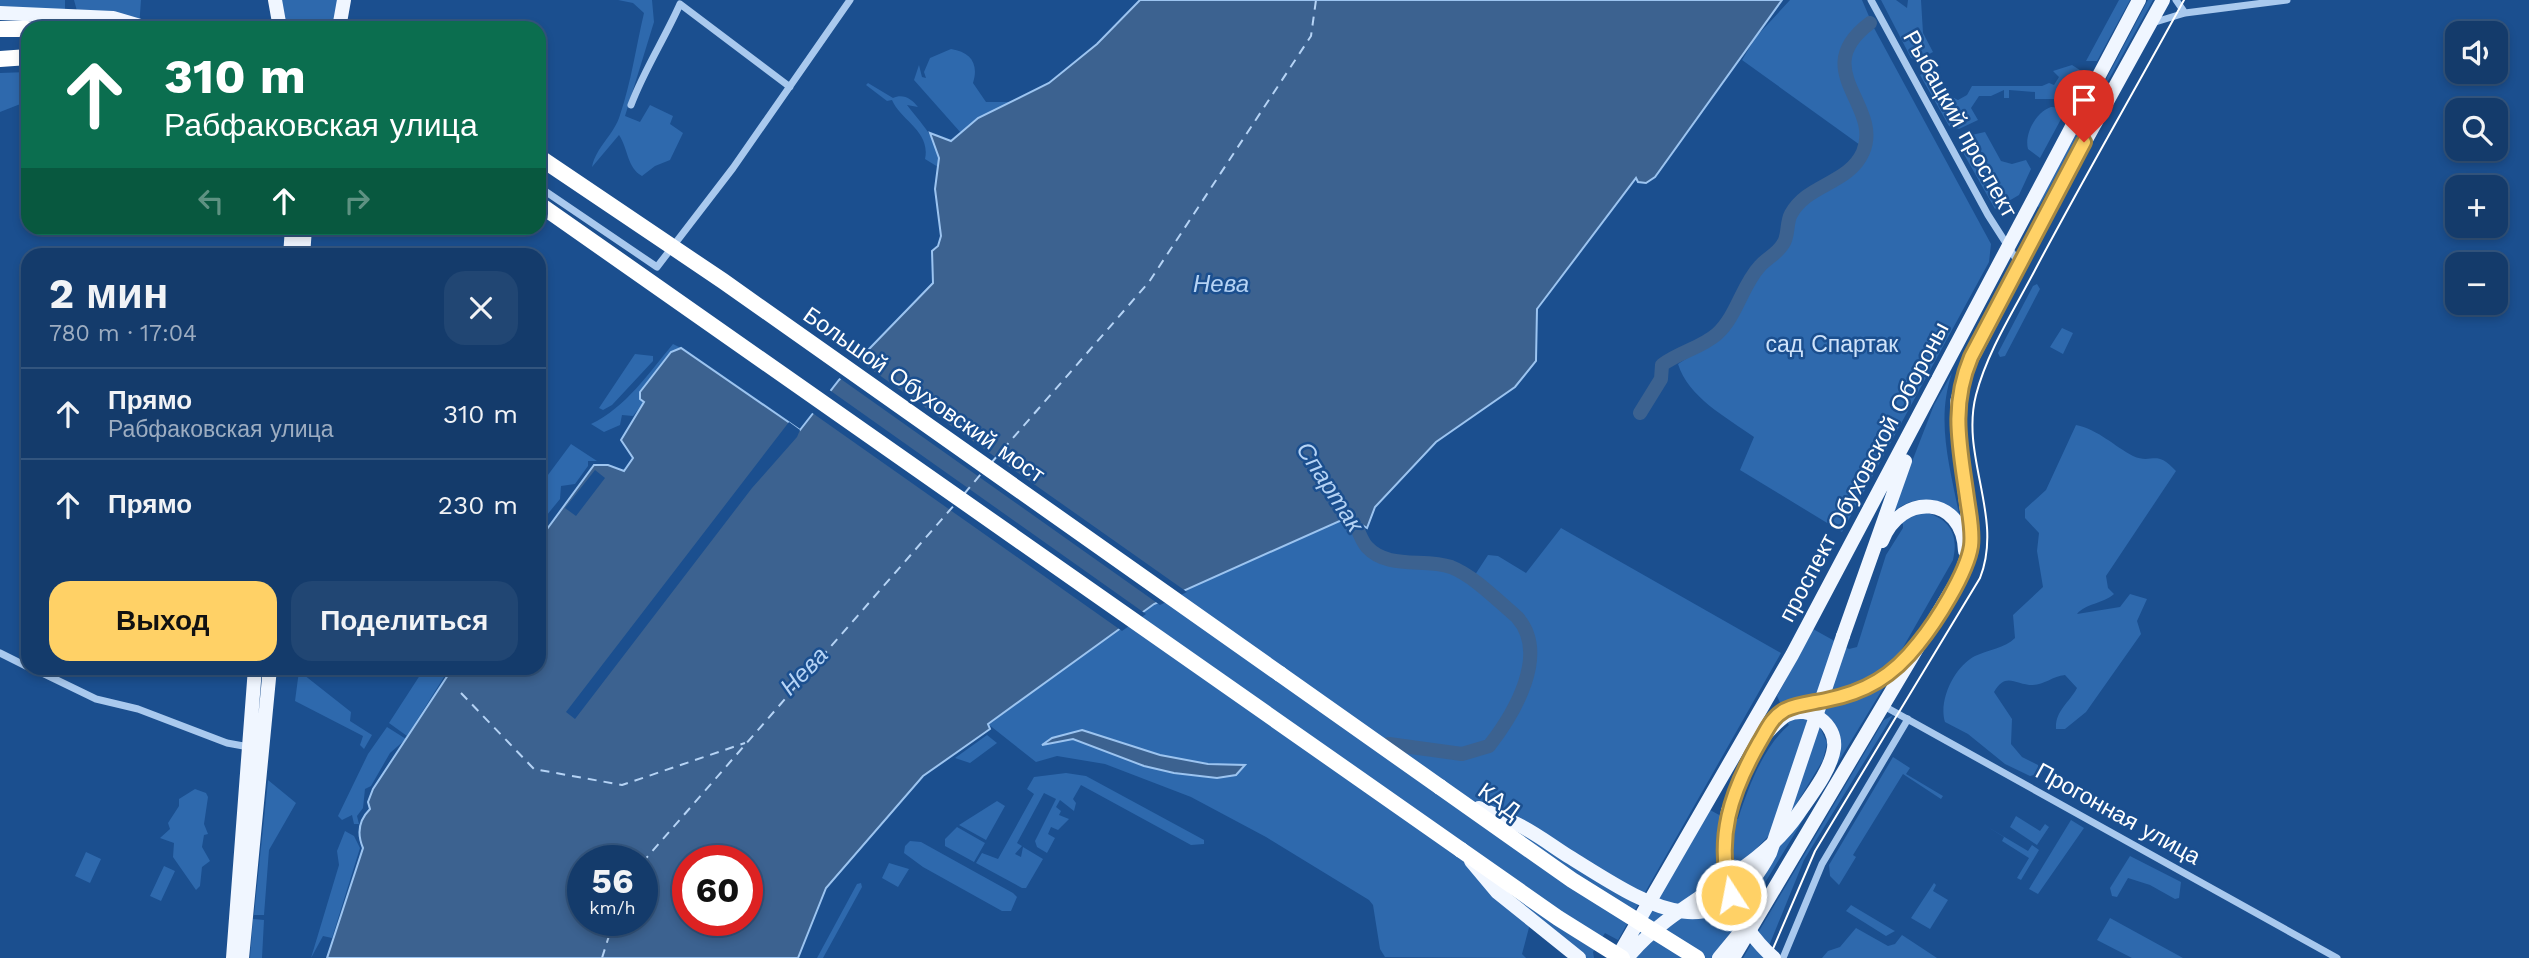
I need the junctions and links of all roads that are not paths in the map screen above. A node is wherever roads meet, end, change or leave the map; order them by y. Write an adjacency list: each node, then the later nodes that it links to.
1 (275, 0): 12 (main road)
2 (344, 0): 13 (main road)
3 (850, 0): 20 (street)
4 (1871, 0): 26 (street, Рыбацкий проспект)
5 (2139, 0): 19 (main road, проспект Обуховской Обороны)
6 (2163, 0): 14 (main road, проспект Обуховской Обороны)
7 (2176, 0): 10 (street)
8 (2287, 0): 10 (street)
9 (0, 13): 11 (main road)
10 (2185, 13): 14 (street)
11 (123, 21)
12 (278, 21)
13 (340, 21)
14 (2149, 26): 21 (main road, проспект Обуховской Обороны)
15 (0, 29): 16 (highway)
16 (21, 29)
17 (21, 58): 18 (highway)
18 (0, 59)
19 (2091, 87): 21 (main road); 26 (main road, проспект Обуховской Обороны)
20 (790, 88): 22 (street); 24 (street)
21 (2109, 97): 27 (main road, проспект Обуховской Обороны)
22 (631, 104)
23 (546, 162): 34 (highway, Большой Обуховский мост, bridge)
24 (546, 192)
25 (546, 209): 43 (highway)
26 (2009, 248): 27 (street, Рыбацкий проспект); 28 (main road, проспект Обуховской Обороны)
27 (2020, 265): 29 (main road, проспект Обуховской Обороны)
28 (1932, 395): 30 (main road); 48 (main road, проспект Обуховской Обороны)
29 (1960, 576): 30 (main road); 31 (main road)
30 (1861, 584): 42 (main road, bridge)
31 (1919, 643): 38 (main road); 40 (main road)
32 (0, 653): 33 (street)
33 (21, 664)
34 (1280, 674): 42 (highway, КАД)
35 (45, 675): 41 (street)
36 (255, 675): 41 (main road)
37 (269, 675): 41 (main road)
38 (1882, 705): 39 (street, Прогонная улица); 44 (main road)
39 (1908, 719): 54 (street); 55 (street, Прогонная улица)
40 (1763, 737): 49 (main road); 53 (main road, bridge)
41 (256, 747): 45 (main road); 46 (main road)
42 (1440, 787): 50 (highway, КАД, bridge)
43 (1461, 850): 47 (main road, bridge); 49 (highway, bridge)
44 (1756, 915): 51 (main road); 52 (main road)
45 (233, 958)
46 (242, 958)
47 (1579, 958)
48 (1617, 958)
49 (1624, 958)
50 (1696, 958)
51 (1718, 958)
52 (1733, 958)
53 (1774, 958)
54 (1783, 958)
55 (2336, 958)

